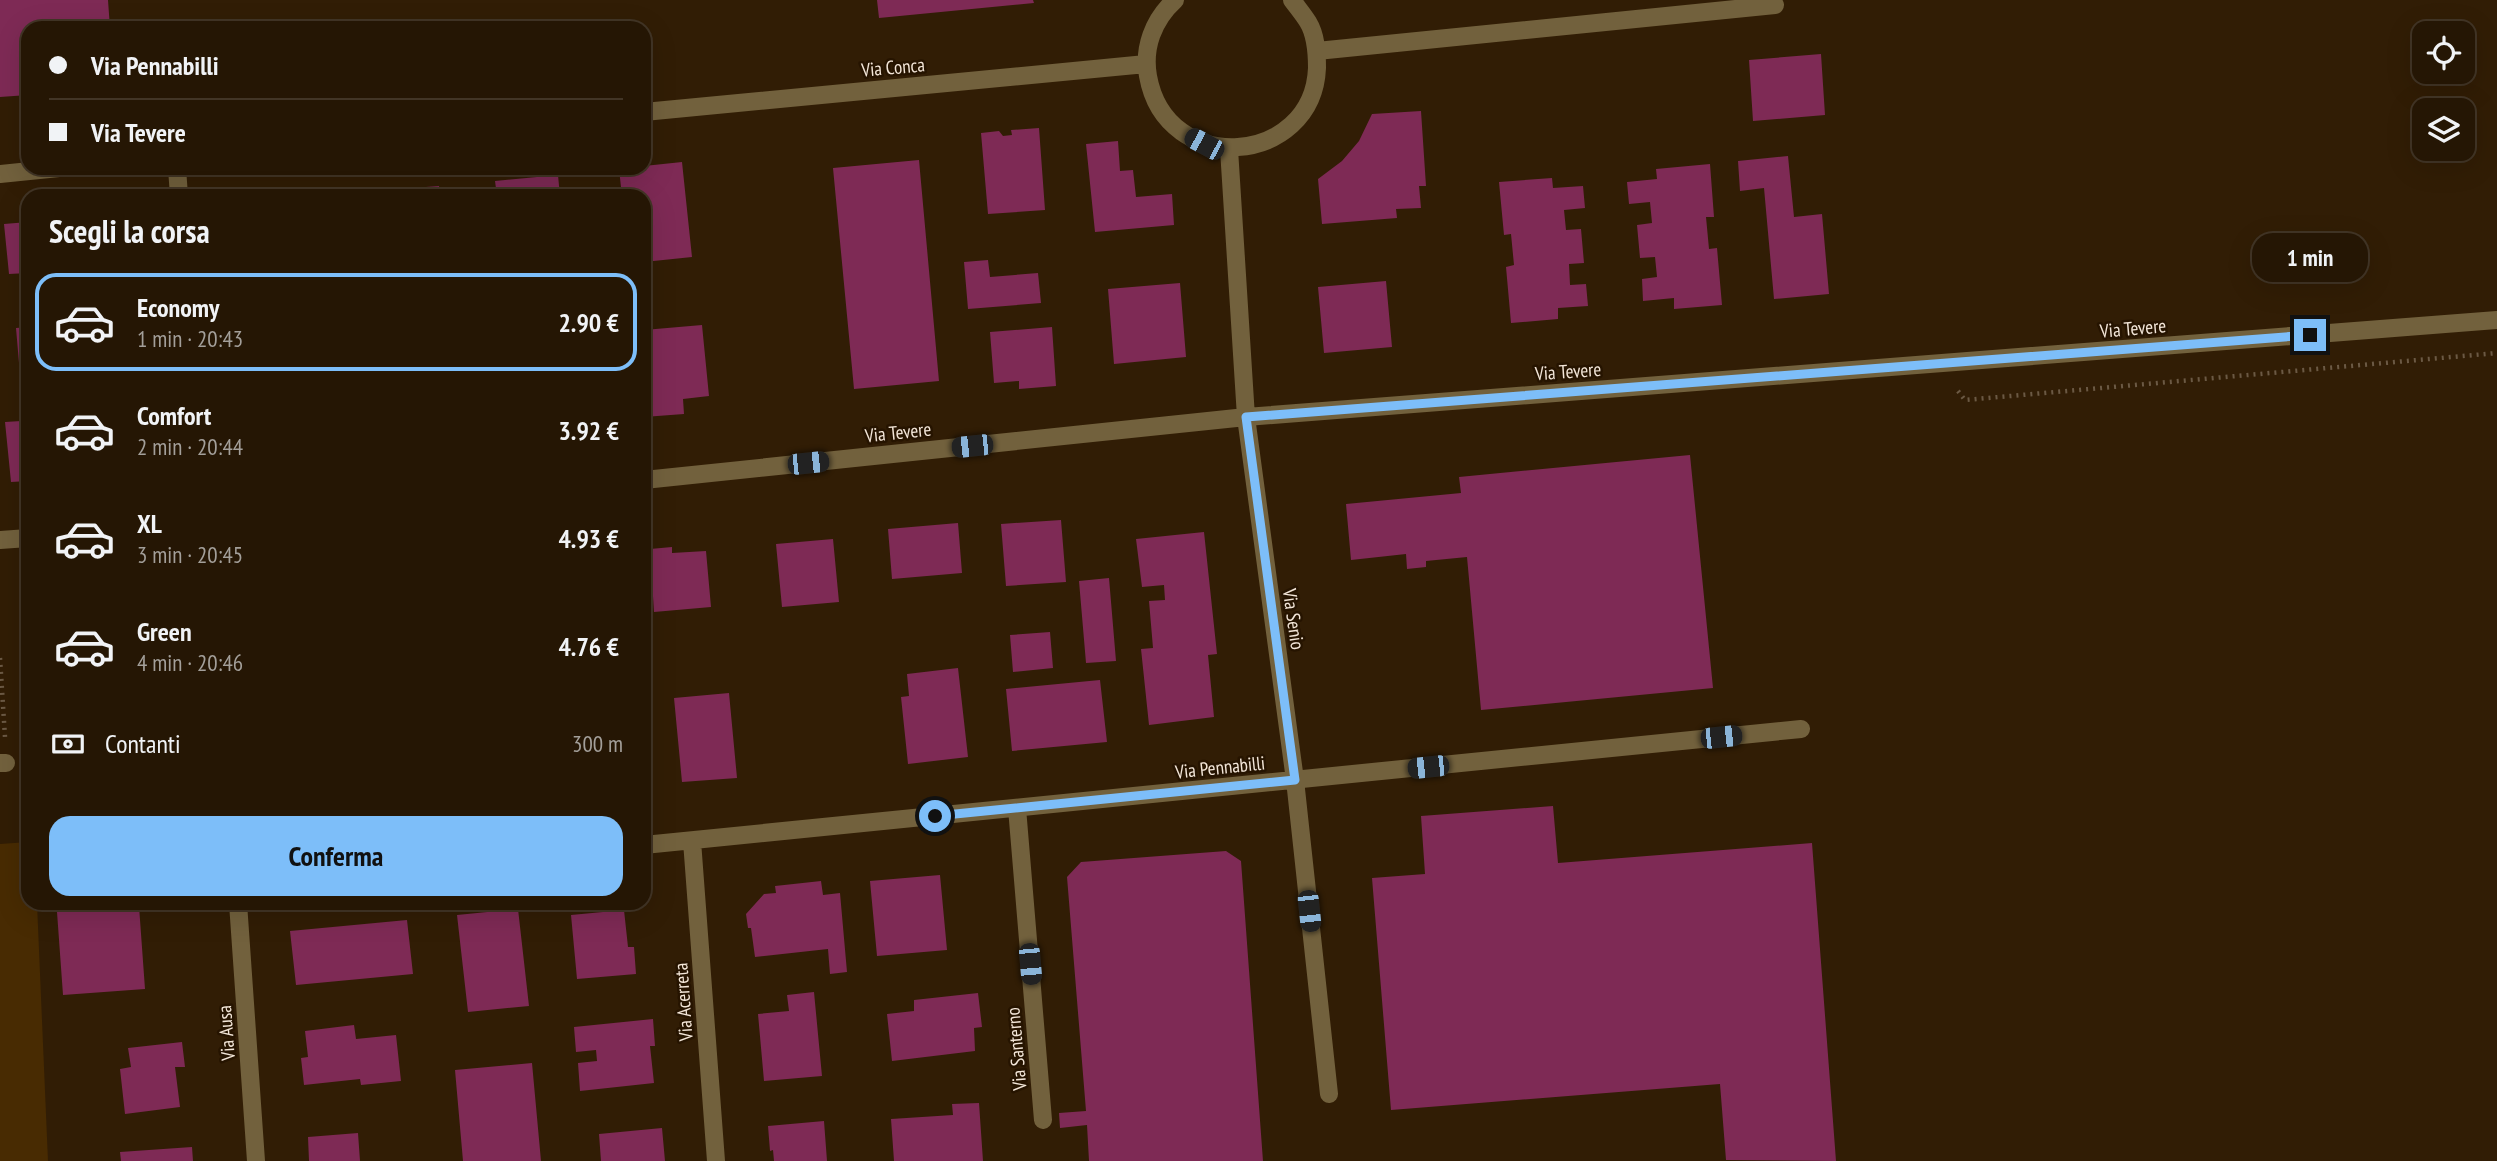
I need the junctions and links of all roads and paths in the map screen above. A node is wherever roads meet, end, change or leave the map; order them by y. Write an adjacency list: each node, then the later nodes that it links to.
1 (1175, 0): 5 (street)
2 (1292, 0): 4 (street)
3 (1775, 5): 4 (street)
4 (1317, 51): 7 (street)
5 (1146, 64): 6 (street, Via Conca); 7 (street)
6 (651, 110)
7 (1229, 149): 13 (street, Via Senio)
8 (21, 172): 9 (street)
9 (0, 174)
10 (2497, 320): 12 (street, Via Tevere)
11 (2497, 353): 12 (path)
12 (1937, 365): 13 (street, Via Tevere)
13 (1246, 417): 14 (street, Via Tevere); 20 (street, Via Senio)
14 (651, 479)
15 (21, 538): 16 (street)
16 (0, 540)
17 (0, 658): 19 (path)
18 (1801, 729): 20 (street, Via Pennabilli)
19 (3, 763)
20 (1295, 780): 21 (street, Via Pennabilli); 25 (street, Via Senio)
21 (1017, 808): 22 (street, Via Pennabilli); 26 (street, Via Santerno)
22 (692, 841): 23 (street, Via Pennabilli); 28 (street, Via Acerreta)
23 (651, 844)
24 (238, 910): 27 (street, Via Ausa)
25 (1329, 1094)
26 (1043, 1119)
27 (256, 1161)
28 (716, 1161)

